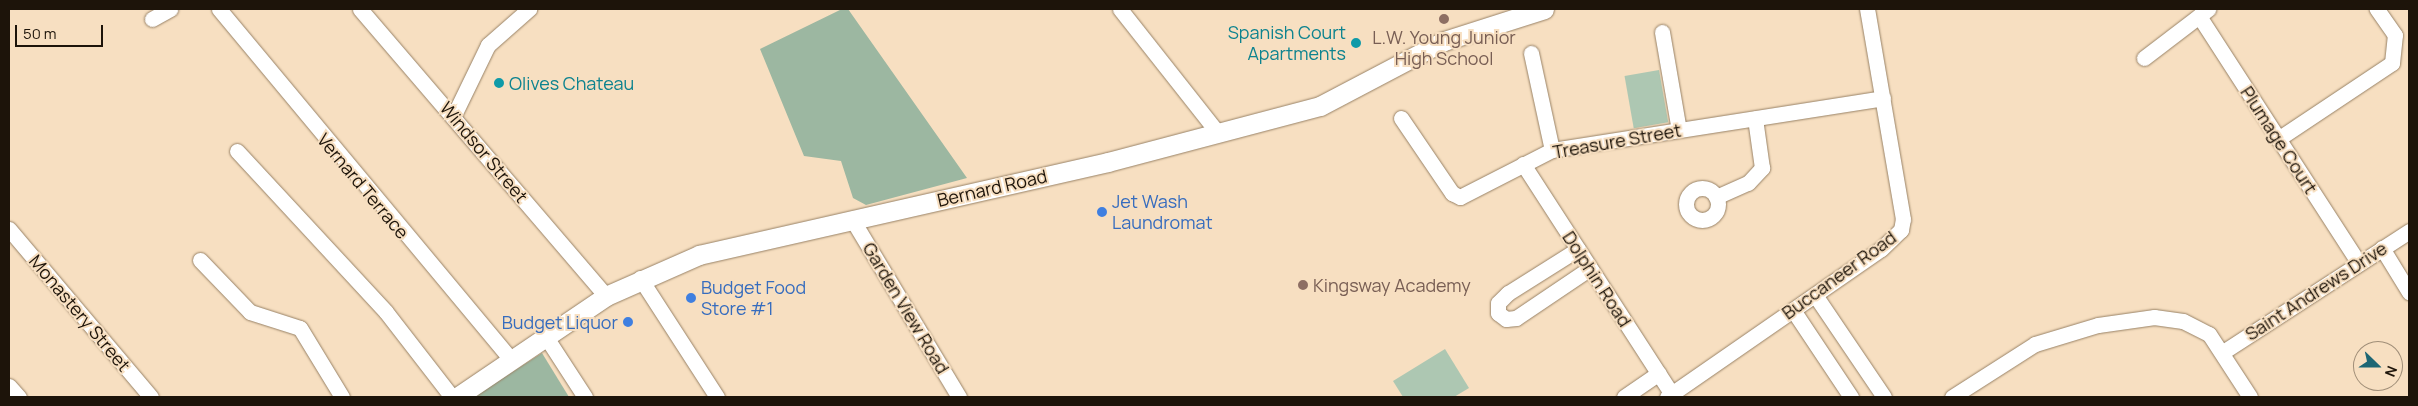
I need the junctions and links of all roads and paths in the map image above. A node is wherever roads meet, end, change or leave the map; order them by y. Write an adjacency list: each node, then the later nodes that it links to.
1 (170, 9): 10 (street)
2 (219, 9): 40 (street, Vernard Terrace)
3 (360, 9): 15 (street, Windsor Street)
4 (529, 9): 15 (street)
5 (1120, 9): 19 (street)
6 (1544, 9): 19 (main road, Bernard Road)
7 (1867, 9): 14 (street, Buccaneer Road)
8 (2377, 9): 20 (street)
9 (2204, 12): 13 (street); 20 (street, Plumage Court)
10 (152, 19)
11 (1662, 32): 18 (street)
12 (1531, 54): 21 (street)
13 (2144, 58)
14 (1883, 98): 17 (street, Treasure Street); 35 (street, Buccaneer Road)
15 (454, 115): 36 (street, Windsor Street)
16 (1401, 118): 23 (street, Treasure Street)
17 (1755, 118): 18 (street, Treasure Street); 24 (street)
18 (1679, 130): 21 (street, Treasure Street)
19 (1218, 133): 25 (main road, Bernard Road)
20 (2278, 139): 31 (street, Plumage Court)
21 (1552, 150): 23 (street, Treasure Street)
22 (238, 151): 47 (street)
23 (1523, 164): 28 (street, Dolphin Road)
24 (1716, 197)
25 (852, 219): 33 (main road, Bernard Road); 51 (street, Garden View Road)
26 (9, 228): 45 (street, Monastery Street)
27 (2409, 230): 29 (street, Saint Andrews Drive)
28 (1578, 248): 32 (street, Dolphin Road); 32 (street)
29 (2382, 248): 31 (street, Saint Andrews Drive); 34 (street)
30 (200, 260): 46 (street)
31 (2359, 263): 39 (street, Saint Andrews Drive)
32 (1590, 268): 41 (street, Dolphin Road)
33 (640, 278): 36 (main road, Bernard Road); 50 (street)
34 (2409, 292)
35 (1815, 295): 37 (street, Buccaneer Road); 54 (street)
36 (606, 296): 38 (main road, Bernard Road)
37 (1793, 310): 43 (street, Buccaneer Road); 53 (street)
38 (546, 337): 40 (main road, Bernard Road); 49 (street)
39 (2223, 352): 55 (street); 56 (street)
40 (511, 360): 48 (main road, Bernard Road)
41 (1658, 373): 43 (street, Dolphin Road); 52 (street)
42 (9, 386): 44 (street)
43 (1669, 395)
44 (19, 397)
45 (151, 397)
46 (342, 397)
47 (452, 397)
48 (457, 397)
49 (584, 397)
50 (717, 397)
51 (959, 397)
52 (1624, 397)
53 (1851, 397)
54 (1884, 397)
55 (1952, 397)
56 (2250, 397)

